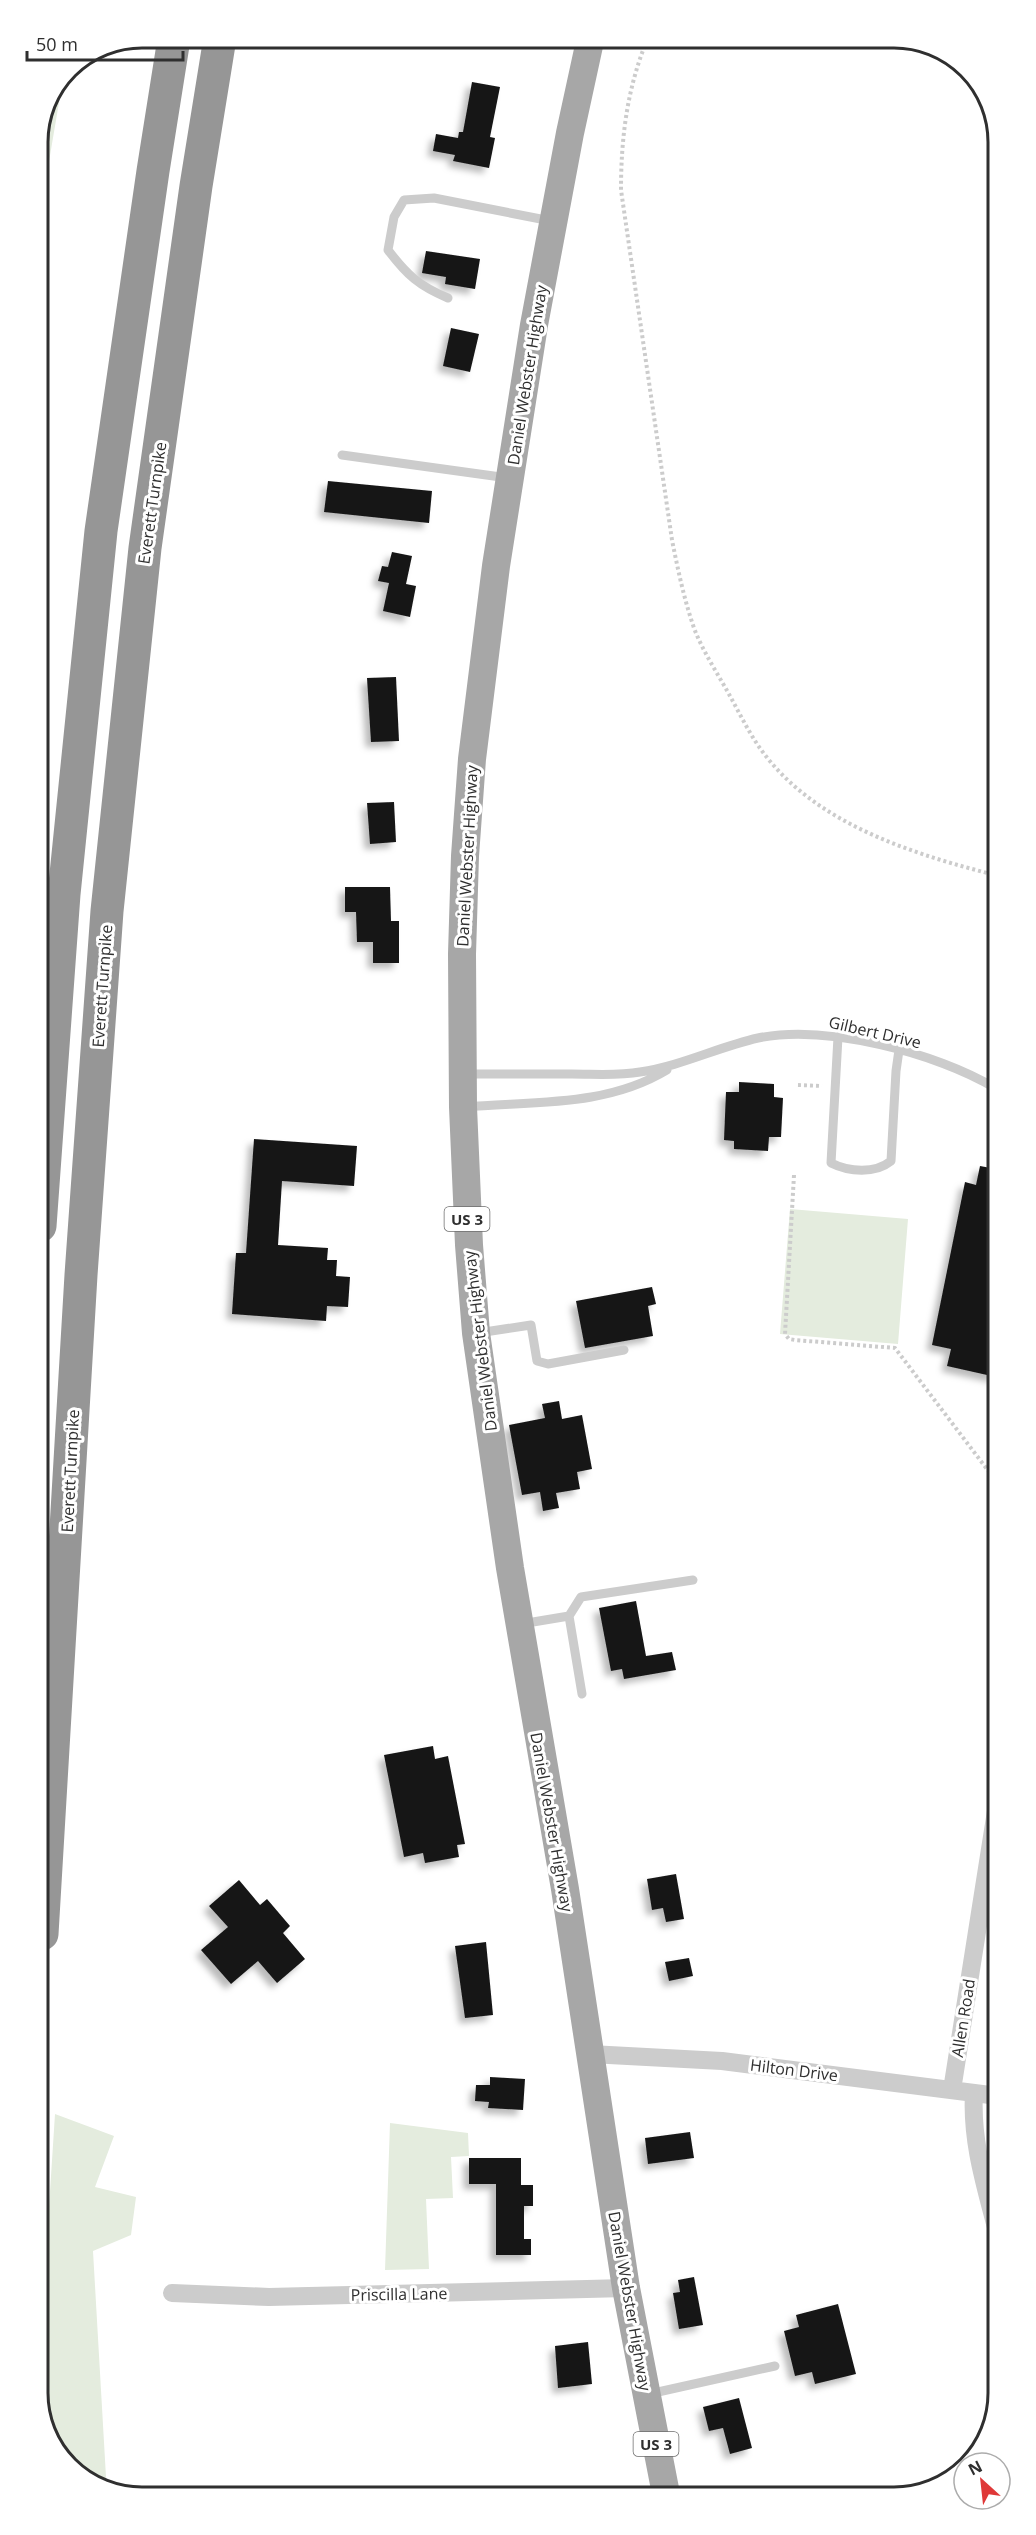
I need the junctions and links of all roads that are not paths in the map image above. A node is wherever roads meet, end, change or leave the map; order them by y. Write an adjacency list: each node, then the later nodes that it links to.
1 (173, 48): 14 (highway)
2 (218, 48): 21 (highway, Everett Turnpike)
3 (589, 48): 4 (main road, Daniel Webster Highway / US 3)
4 (554, 221): 5 (lane); 7 (main road, Daniel Webster Highway / US 3)
5 (448, 298)
6 (342, 455): 7 (lane)
7 (510, 478): 11 (main road, Daniel Webster Highway / US 3)
8 (838, 1037): 9 (lane, Gilbert Drive); 9 (lane); 10 (lane, Gilbert Drive)
9 (899, 1050): 12 (lane, Gilbert Drive)
10 (675, 1066): 11 (lane, Gilbert Drive); 13 (lane, Gilbert Drive)
11 (462, 1074): 13 (main road, Daniel Webster Highway / US 3)
12 (988, 1084)
13 (463, 1107): 15 (main road, Daniel Webster Highway / US 3)
14 (48, 1116)
15 (476, 1333): 16 (lane); 19 (main road, Daniel Webster Highway / US 3)
16 (624, 1350)
17 (693, 1580): 18 (lane)
18 (569, 1616): 19 (lane); 20 (lane)
19 (519, 1624): 23 (main road, Daniel Webster Highway / US 3)
20 (582, 1694)
21 (48, 1833)
22 (988, 1862): 24 (street, Allen Road)
23 (590, 2054): 24 (street, Hilton Drive); 28 (main road, Daniel Webster Highway / US 3)
24 (952, 2090): 25 (street, Hilton Drive)
25 (974, 2093): 26 (street, Hilton Drive); 27 (street)
26 (988, 2095)
27 (988, 2195)
28 (626, 2288): 29 (street, Priscilla Lane); 31 (main road, Daniel Webster Highway / US 3)
29 (172, 2293)
30 (775, 2366): 31 (lane)
31 (646, 2394): 32 (main road, Daniel Webster Highway / US 3)
32 (665, 2487)

